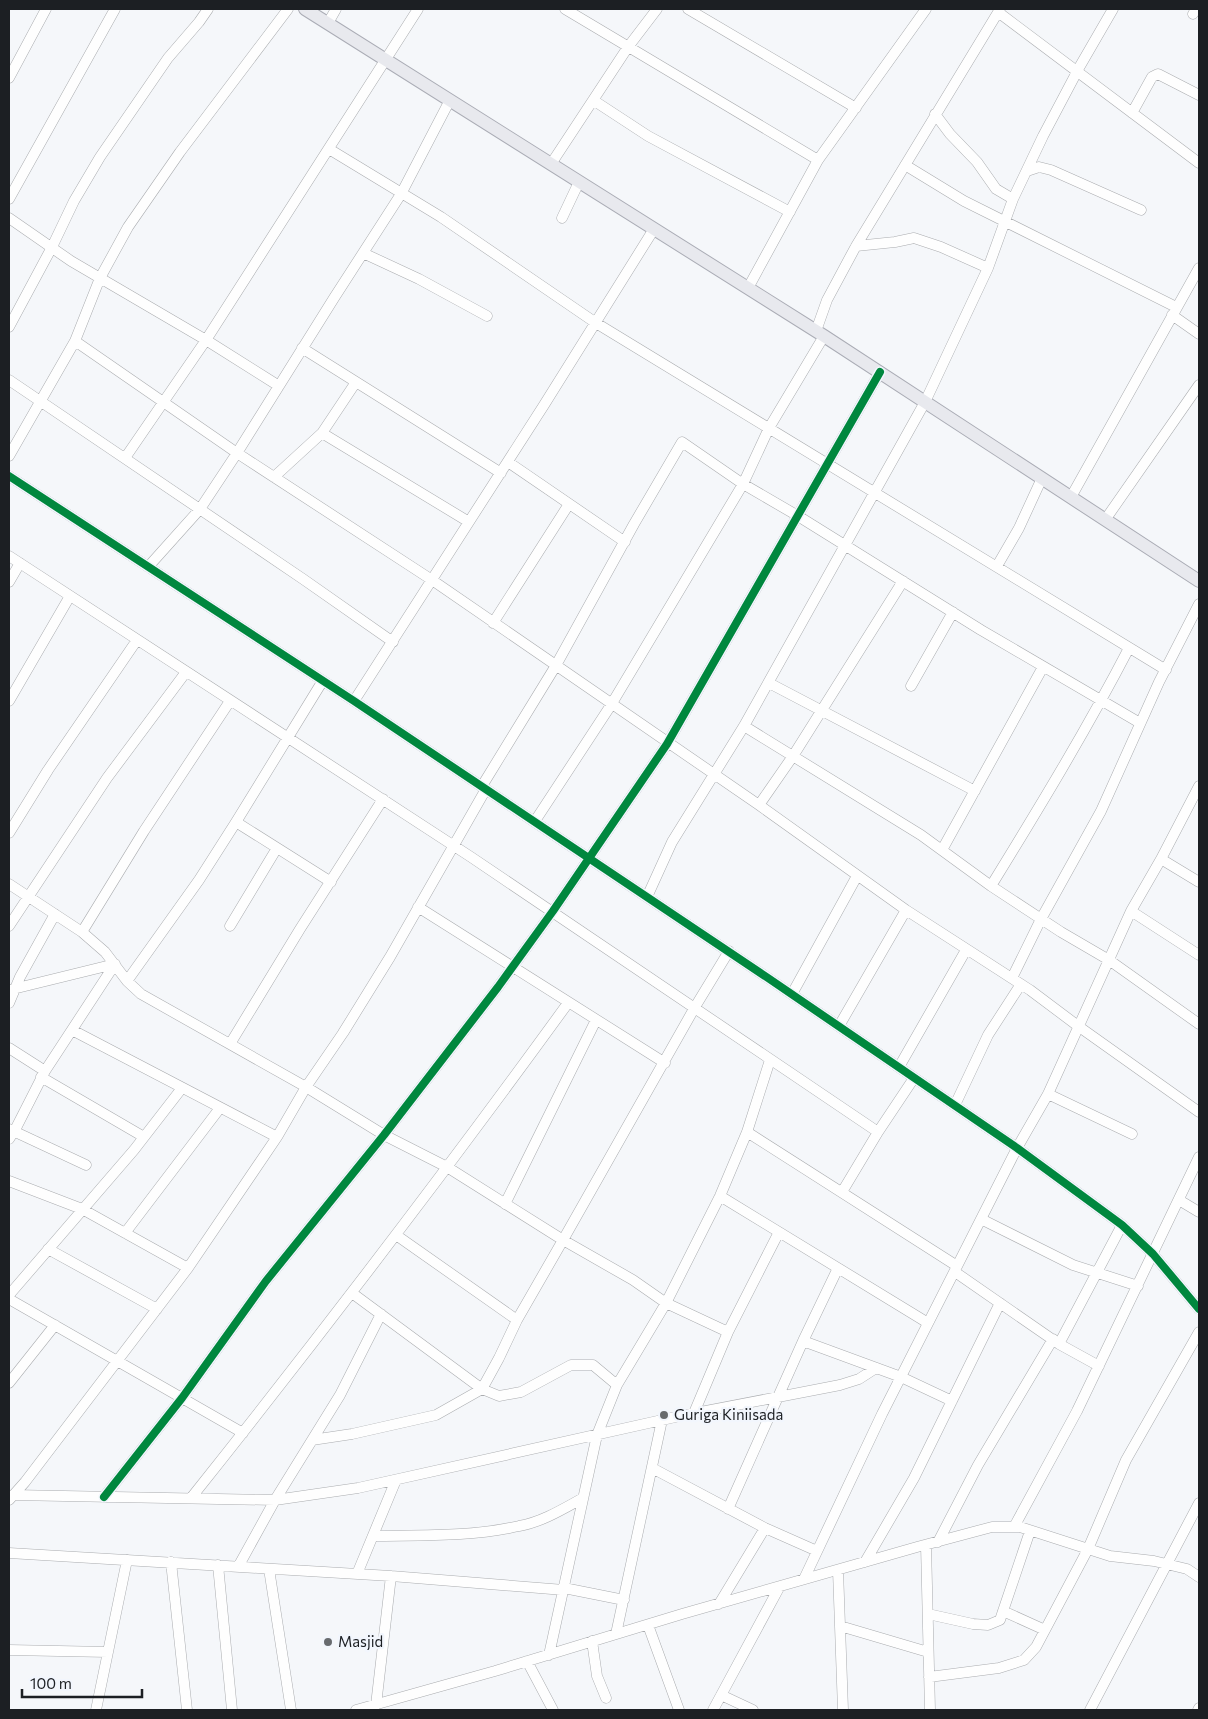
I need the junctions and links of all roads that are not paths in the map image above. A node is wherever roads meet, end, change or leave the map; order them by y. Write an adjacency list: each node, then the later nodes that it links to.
1 (46, 9): 18 (street)
2 (115, 9): 33 (street)
3 (208, 9): 42 (street)
4 (288, 9): 46 (street)
5 (305, 9): 14 (main road)
6 (336, 9): 14 (street)
7 (418, 9): 16 (street)
8 (565, 9): 15 (street)
9 (657, 9): 15 (street)
10 (688, 9): 22 (street)
11 (926, 9): 22 (street)
12 (1113, 9): 17 (street)
13 (999, 10): 17 (street); 24 (street)
14 (328, 23): 16 (main road)
15 (628, 47): 21 (street); 26 (street)
16 (386, 60): 20 (main road); 25 (street)
17 (1077, 71): 23 (street); 30 (street)
18 (9, 78)
19 (1199, 94): 23 (street)
20 (450, 100): 28 (main road); 32 (street)
21 (594, 100): 28 (street); 36 (street)
22 (856, 108): 26 (street)
23 (1132, 113): 27 (street)
24 (934, 114): 29 (street); 34 (street)
25 (329, 149): 32 (street); 54 (street)
26 (818, 160): 36 (street)
27 (1199, 163)
28 (552, 164): 31 (main road)
29 (905, 165): 39 (street); 41 (street)
30 (1027, 171): 34 (street); 35 (street)
31 (579, 182): 38 (street); 40 (main road)
32 (401, 194): 43 (street); 50 (street)
33 (9, 199)
34 (1013, 199): 39 (street)
35 (1141, 210)
36 (790, 212): 47 (street)
37 (9, 218): 42 (street)
38 (562, 218)
39 (1006, 222): 44 (street); 48 (street)
40 (654, 229): 47 (main road); 50 (street)
41 (856, 246): 44 (street); 52 (street)
42 (52, 248): 46 (street); 51 (street)
43 (363, 253): 49 (street); 56 (street)
44 (988, 268): 64 (street)
45 (1199, 268): 48 (street)
46 (100, 278): 54 (street); 55 (street)
47 (748, 288): 52 (main road)
48 (1174, 311): 53 (street); 78 (street)
49 (487, 316)
50 (596, 323): 65 (street); 70 (street)
51 (9, 328)
52 (820, 333): 57 (main road); 65 (street)
53 (1199, 334)
54 (206, 340): 61 (street); 63 (street)
55 (75, 341): 62 (street); 63 (street)
56 (302, 348): 59 (street); 61 (street)
57 (880, 372): 64 (main road); 71 (street)
58 (9, 380): 62 (street)
59 (356, 382): 66 (street); 72 (street)
60 (1199, 385): 82 (street)
61 (279, 386): 67 (street)
62 (40, 402): 68 (street); 69 (street)
63 (163, 402): 67 (street); 69 (street)
64 (925, 402): 75 (main road); 77 (street)
65 (770, 428): 71 (street); 76 (street)
66 (322, 433): 74 (street); 83 (street)
67 (237, 453): 74 (street); 80 (street)
68 (9, 456)
69 (125, 458): 80 (street)
70 (508, 462): 72 (street); 79 (street)
71 (828, 464): 77 (street); 81 (street)
72 (500, 473): 83 (street)
73 (9, 476): 89 (street)
74 (274, 478): 90 (street)
75 (1042, 478): 78 (main road); 88 (street)
76 (743, 484): 81 (street); 84 (street); 112 (street)
77 (875, 492): 85 (street); 88 (street)
78 (1071, 497): 82 (main road)
79 (569, 504): 84 (street); 97 (street)
80 (200, 508): 89 (street); 99 (street)
81 (798, 516): 85 (street); 117 (street)
82 (1105, 520): 92 (main road)
83 (469, 522): 90 (street)
84 (625, 542): 102 (street)
85 (846, 546): 91 (street); 106 (street)
86 (9, 556): 87 (street)
87 (20, 563): 93 (street); 94 (street)
88 (997, 566): 100 (street)
89 (148, 567): 105 (street)
90 (432, 580): 97 (street); 99 (street)
91 (903, 581): 96 (street); 113 (street)
92 (1199, 581)
93 (9, 582)
94 (70, 596): 98 (street); 108 (street)
95 (1199, 604): 103 (street)
96 (953, 612): 101 (street); 107 (street)
97 (493, 623): 102 (street)
98 (137, 640): 104 (street); 127 (street)
99 (394, 642): 110 (street)
100 (1129, 648): 103 (street); 111 (street)
101 (1043, 666): 111 (street); 122 (street)
102 (555, 667): 112 (street); 121 (street)
103 (1166, 670): 114 (street)
104 (186, 672): 109 (street); 138 (street)
105 (322, 682): 110 (street); 116 (street)
106 (769, 683): 113 (street); 115 (street)
107 (911, 686)
108 (9, 701)
109 (230, 701): 116 (street); 148 (street)
110 (354, 701): 121 (street)
111 (1102, 701): 114 (street); 137 (street)
112 (611, 705): 117 (street); 125 (street)
113 (821, 712): 118 (street); 122 (street)
114 (1140, 723): 145 (street)
115 (744, 726): 118 (street); 119 (street)
116 (287, 738): 123 (street); 126 (street)
117 (667, 744): 119 (street); 131 (street)
118 (793, 756): 124 (street); 130 (street)
119 (714, 776): 124 (street); 139 (street)
120 (1199, 786): 132 (street)
121 (484, 788): 125 (street); 128 (street)
122 (975, 791): 130 (street)
123 (383, 800): 128 (street); 134 (street)
124 (759, 805): 133 (street)
125 (535, 821): 131 (street)
126 (236, 822): 129 (street); 155 (street)
127 (9, 833)
128 (453, 845): 140 (street); 143 (street)
129 (276, 848): 134 (street); 147 (street)
130 (942, 850): 137 (street)
131 (589, 858): 139 (street); 143 (street)
132 (1161, 859): 135 (street); 142 (street)
133 (857, 876): 141 (street); 158 (street)
134 (331, 882): 167 (street)
135 (1199, 882)
136 (9, 884): 138 (street)
137 (991, 886): 145 (street)
138 (29, 897): 144 (street); 146 (street)
139 (647, 897): 150 (street)
140 (418, 907): 154 (street); 174 (street)
141 (906, 910): 149 (street); 164 (street)
142 (1132, 910): 151 (street); 152 (street)
143 (553, 912): 154 (street); 161 (street)
144 (56, 914): 148 (street); 157 (street)
145 (1041, 919): 152 (street); 156 (street)
146 (9, 926)
147 (230, 926)
148 (82, 932): 153 (street)
149 (966, 950): 156 (street); 171 (street)
150 (729, 951): 158 (street); 161 (street)
151 (1199, 955)
152 (1109, 960): 163 (street); 165 (street)
153 (115, 964): 155 (street); 157 (street); 166 (street)
154 (512, 968): 159 (street); 184 (street)
155 (127, 981): 167 (street)
156 (1016, 981): 165 (street); 177 (street)
157 (12, 990): 160 (street)
158 (792, 994): 164 (street)
159 (568, 1003): 162 (street); 190 (street)
160 (9, 1004)
161 (695, 1007): 169 (street); 170 (street)
162 (596, 1020): 170 (street); 195 (street)
163 (1199, 1024)
164 (839, 1026): 171 (street)
165 (1078, 1026): 176 (street); 179 (street)
166 (72, 1030): 172 (street); 175 (street)
167 (230, 1044): 174 (street)
168 (9, 1048): 172 (street)
169 (770, 1060): 180 (street); 181 (street)
170 (664, 1063): 203 (street)
171 (899, 1067): 173 (street)
172 (43, 1074): 182 (street); 185 (street)
173 (914, 1078): 177 (street); 181 (street)
174 (306, 1087): 184 (street); 186 (street)
175 (182, 1088): 178 (street); 185 (street)
176 (1048, 1094): 183 (street); 187 (street)
177 (955, 1105): 187 (street)
178 (220, 1108): 186 (street); 201 (street)
179 (1199, 1112)
180 (748, 1132): 192 (street); 193 (street)
181 (878, 1132): 192 (street)
182 (10, 1133): 189 (street)
183 (1132, 1134)
184 (384, 1135): 190 (street); 233 (street)
185 (144, 1137): 196 (street)
186 (277, 1137): 206 (street)
187 (1017, 1148): 198 (street); 199 (street)
188 (1199, 1157): 194 (street)
189 (86, 1164)
190 (447, 1167): 195 (street); 202 (street)
191 (9, 1181): 196 (street)
192 (842, 1192): 208 (street)
193 (720, 1196): 200 (street); 213 (street)
194 (1179, 1200): 197 (street); 205 (street)
195 (504, 1204): 203 (street)
196 (82, 1209): 201 (street); 204 (street)
197 (1199, 1212)
198 (981, 1218): 208 (street); 209 (street)
199 (1122, 1225): 205 (street); 209 (street)
200 (779, 1232): 207 (street); 221 (street)
201 (125, 1233): 206 (street)
202 (396, 1235): 211 (street); 218 (street)
203 (563, 1240): 213 (street); 218 (street)
204 (48, 1249): 212 (street); 216 (street)
205 (1153, 1254): 210 (street); 215 (street)
206 (188, 1268): 216 (street)
207 (838, 1268): 219 (street); 223 (street)
208 (956, 1269): 214 (street); 219 (street)
209 (1097, 1272): 210 (street); 224 (street)
210 (1138, 1286): 226 (street)
211 (352, 1293): 217 (street); 237 (street)
212 (9, 1297): 220 (street)
213 (666, 1303): 221 (street); 230 (street)
214 (1000, 1303): 224 (street); 234 (street)
215 (1199, 1308)
216 (157, 1309): 225 (street)
217 (382, 1314): 231 (street); 239 (street)
218 (517, 1320): 231 (street)
219 (928, 1323): 228 (street)
220 (55, 1325): 225 (street); 229 (street)
221 (728, 1332): 235 (street)
222 (1199, 1332): 255 (street)
223 (803, 1341): 227 (street); 232 (street)
224 (1056, 1341): 226 (street); 253 (street)
225 (117, 1361): 233 (street); 243 (street)
226 (1098, 1366): 249 (street)
227 (876, 1368): 228 (street); 232 (street)
228 (901, 1377): 234 (street); 256 (street)
229 (9, 1383)
230 (616, 1385): 231 (street); 238 (street)
231 (482, 1389): 239 (street)
232 (778, 1397): 235 (street); 248 (street)
233 (182, 1398): 237 (street); 242 (street)
234 (952, 1400): 260 (street)
235 (694, 1414): 236 (street)
236 (662, 1420): 238 (street); 240 (street)
237 (243, 1433): 244 (street)
238 (596, 1436): 241 (street); 245 (street)
239 (312, 1440): 246 (street)
240 (652, 1468): 248 (street); 272 (street)
241 (396, 1480): 246 (street); 252 (street)
242 (104, 1497): 243 (street); 244 (street)
243 (11, 1498)
244 (191, 1498): 246 (street)
245 (583, 1498): 252 (street); 271 (street)
246 (275, 1500): 263 (street)
247 (1199, 1503): 261 (street)
248 (728, 1508): 250 (street)
249 (1014, 1527): 251 (street); 253 (street)
250 (765, 1528): 256 (street); 273 (street)
251 (1030, 1531): 255 (street); 274 (street)
252 (373, 1536): 266 (street)
253 (938, 1542): 254 (street)
254 (926, 1544): 260 (street); 275 (street)
255 (1088, 1549): 261 (street); 278 (street)
256 (816, 1551): 269 (street)
257 (9, 1552): 258 (street)
258 (127, 1560): 259 (street); 282 (street)
259 (171, 1562): 262 (street); 291 (street)
260 (865, 1562): 265 (street)
261 (1166, 1564): 268 (street); 301 (street)
262 (218, 1566): 263 (street); 292 (street)
263 (238, 1567): 264 (street)
264 (269, 1569): 266 (street); 293 (street)
265 (838, 1570): 269 (street); 277 (street)
266 (357, 1574): 267 (street)
267 (391, 1576): 271 (street); 289 (street)
268 (1199, 1577)
269 (804, 1579): 270 (street)
270 (780, 1586): 273 (street); 287 (street)
271 (564, 1589): 272 (street); 284 (street)
272 (624, 1600): 279 (street)
273 (719, 1604): 276 (street)
274 (1003, 1611): 275 (street); 278 (street)
275 (928, 1614): 283 (street)
276 (648, 1624): 279 (street); 296 (street)
277 (840, 1626): 283 (street); 299 (street)
278 (1045, 1630): 286 (street)
279 (616, 1634): 280 (street)
280 (592, 1641): 284 (street); 288 (street)
281 (9, 1650): 282 (street)
282 (108, 1652): 290 (street)
283 (928, 1652): 286 (street)
284 (549, 1654): 285 (street)
285 (528, 1661): 289 (street); 295 (street)
286 (929, 1677): 300 (street)
287 (721, 1695): 297 (street); 298 (street)
288 (606, 1698)
289 (371, 1707): 294 (street)
290 (96, 1710)
291 (187, 1710)
292 (232, 1710)
293 (291, 1710)
294 (356, 1710)
295 (553, 1710)
296 (679, 1710)
297 (713, 1710)
298 (754, 1710)
299 (843, 1710)
300 (930, 1710)
301 (1090, 1710)

